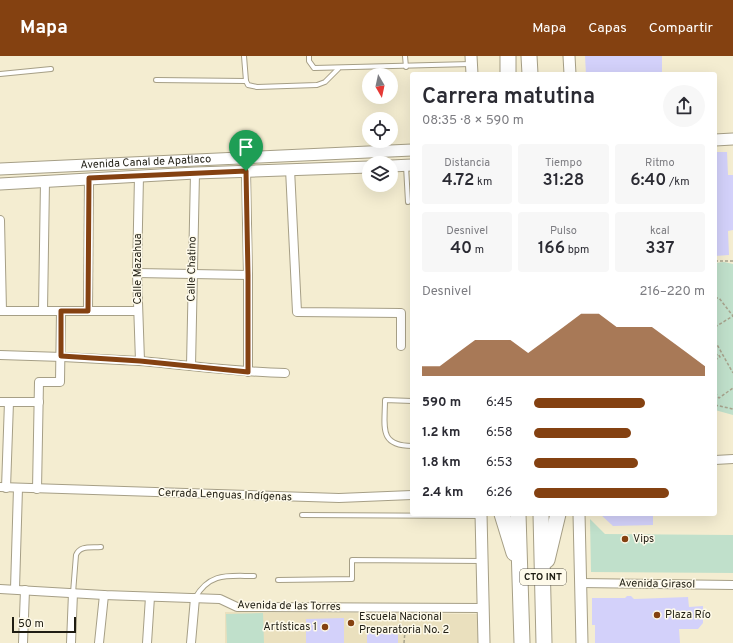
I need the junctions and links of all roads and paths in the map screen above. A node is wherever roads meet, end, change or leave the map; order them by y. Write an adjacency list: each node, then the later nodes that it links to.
1 (244, 56): 16 (lane)
2 (309, 56): 10 (lane)
3 (405, 56): 8 (lane)
4 (508, 56): 11 (highway)
5 (529, 56): 12 (highway)
6 (569, 56): 13 (street)
7 (472, 65): 8 (lane)
8 (406, 66): 10 (lane)
9 (51, 69): 14 (lane)
10 (338, 69): 16 (lane)
11 (508, 72)
12 (530, 72)
13 (570, 72)
14 (0, 74)
15 (156, 80): 16 (lane)
16 (246, 81)
17 (733, 139): 18 (street)
18 (717, 140)
19 (410, 150): 23 (street, Avenida Canal de Apatlaco)
20 (409, 165): 22 (street); 31 (lane)
21 (362, 166): 24 (street, Avenida Canal de Apatlaco)
22 (398, 166)
23 (0, 169)
24 (290, 169): 25 (street, Avenida Canal de Apatlaco); 47 (street)
25 (246, 171): 26 (street, Avenida Canal de Apatlaco); 37 (street)
26 (195, 173): 27 (street, Avenida Canal de Apatlaco); 36 (street, Calle Chatino)
27 (139, 176): 28 (street, Avenida Canal de Apatlaco); 35 (street, Calle Mazahua)
28 (89, 178): 29 (street, Avenida Canal de Apatlaco); 42 (street)
29 (45, 181): 30 (street, Avenida Canal de Apatlaco); 40 (street)
30 (0, 184)
31 (408, 202)
32 (0, 220): 39 (street)
33 (733, 261): 34 (path)
34 (717, 262)
35 (137, 273): 36 (street); 43 (street, Calle Mazahua)
36 (192, 273): 37 (street); 51 (street, Calle Chatino)
37 (248, 275): 54 (street)
38 (717, 298): 44 (path)
39 (1, 311): 40 (street)
40 (44, 311): 41 (street)
41 (61, 311): 42 (street); 49 (street)
42 (88, 311): 43 (street)
43 (138, 311): 50 (street, Calle Mazahua)
44 (733, 316): 45 (path)
45 (717, 326)
46 (717, 345): 52 (path)
47 (402, 346)
48 (0, 355): 49 (street)
49 (61, 356): 50 (street); 62 (street)
50 (140, 361): 51 (street)
51 (191, 366): 54 (street)
52 (729, 366): 53 (path); 56 (path)
53 (733, 368)
54 (248, 372): 55 (street)
55 (284, 373)
56 (733, 373)
57 (733, 388): 58 (path)
58 (717, 396)
59 (410, 400): 65 (lane)
60 (0, 402): 61 (street)
61 (9, 402): 62 (street); 68 (street)
62 (39, 402): 70 (street)
63 (717, 405): 64 (path)
64 (733, 408)
65 (410, 446)
66 (733, 459): 67 (street)
67 (717, 460)
68 (3, 487): 69 (street, Cerrada Lenguas Indígenas)
69 (18, 488): 70 (street, Cerrada Lenguas Indígenas); 89 (street)
70 (37, 489): 71 (street, Cerrada Lenguas Indígenas)
71 (410, 494)
72 (302, 515): 73 (lane)
73 (410, 515)
74 (481, 516): 81 (street)
75 (503, 516): 85 (highway)
76 (518, 516): 85 (highway, CTO INT)
77 (541, 516): 83 (highway, CTO INT)
78 (558, 516): 83 (highway)
79 (579, 516): 86 (street, CTO INT)
80 (101, 547): 91 (lane)
81 (482, 561): 84 (lane); 95 (street)
82 (254, 576): 94 (lane)
83 (543, 579): 105 (highway, CTO INT)
84 (278, 580)
85 (520, 581): 104 (highway, CTO INT)
86 (580, 583): 87 (street, Avenida Girasol); 106 (street, CTO INT)
87 (733, 585)
88 (0, 589): 89 (street, Avenida de las Torres)
89 (15, 589): 90 (street, Avenida de las Torres)
90 (25, 590): 91 (street, Avenida de las Torres); 97 (street)
91 (73, 593): 92 (street, Avenida de las Torres); 98 (street)
92 (104, 595): 93 (street, Avenida de las Torres); 99 (street)
93 (150, 597): 94 (street, Avenida de las Torres); 100 (street)
94 (195, 598): 95 (street, Avenida de las Torres); 101 (street)
95 (483, 608): 103 (street)
96 (410, 624): 102 (path)
97 (23, 643)
98 (71, 643)
99 (99, 643)
100 (147, 643)
101 (191, 643)
102 (404, 643)
103 (484, 643)
104 (522, 643)
105 (544, 643)
106 (582, 643)

